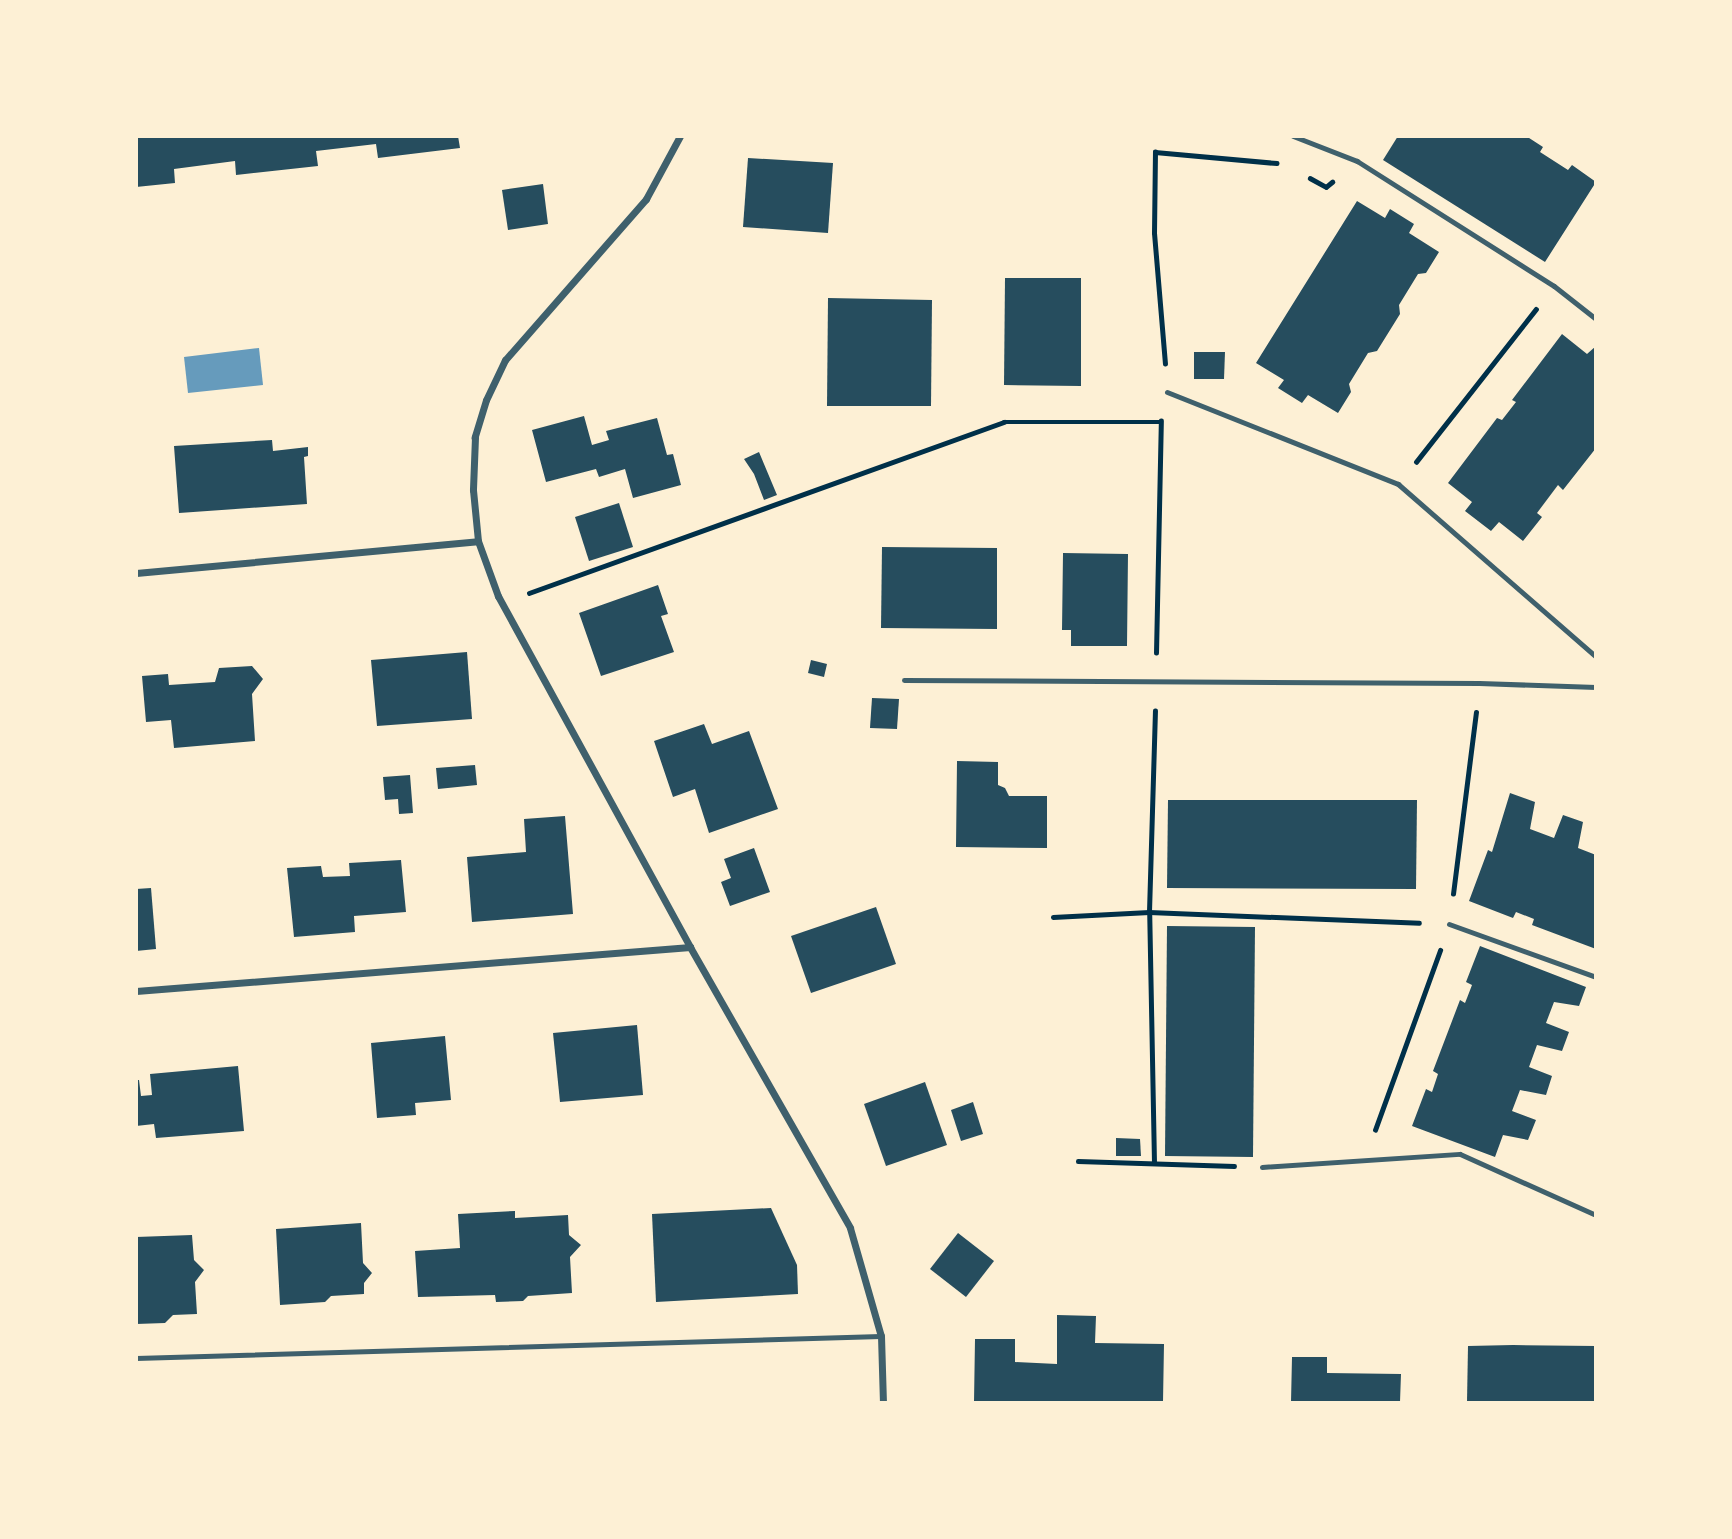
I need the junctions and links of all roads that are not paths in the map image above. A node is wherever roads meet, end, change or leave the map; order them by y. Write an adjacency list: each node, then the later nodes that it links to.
1 (680, 136): 5 (street)
2 (1293, 136): 3 (lane)
3 (1595, 319)
4 (1167, 392): 7 (lane)
5 (478, 541): 6 (street); 11 (street)
6 (136, 573)
7 (1595, 657)
8 (904, 680): 9 (lane)
9 (1595, 687)
10 (1449, 925): 12 (lane)
11 (690, 947): 13 (street); 16 (street)
12 (1595, 977)
13 (136, 991)
14 (1262, 1167): 15 (lane)
15 (1595, 1215)
16 (881, 1336): 17 (lane); 18 (street)
17 (136, 1358)
18 (883, 1402)

